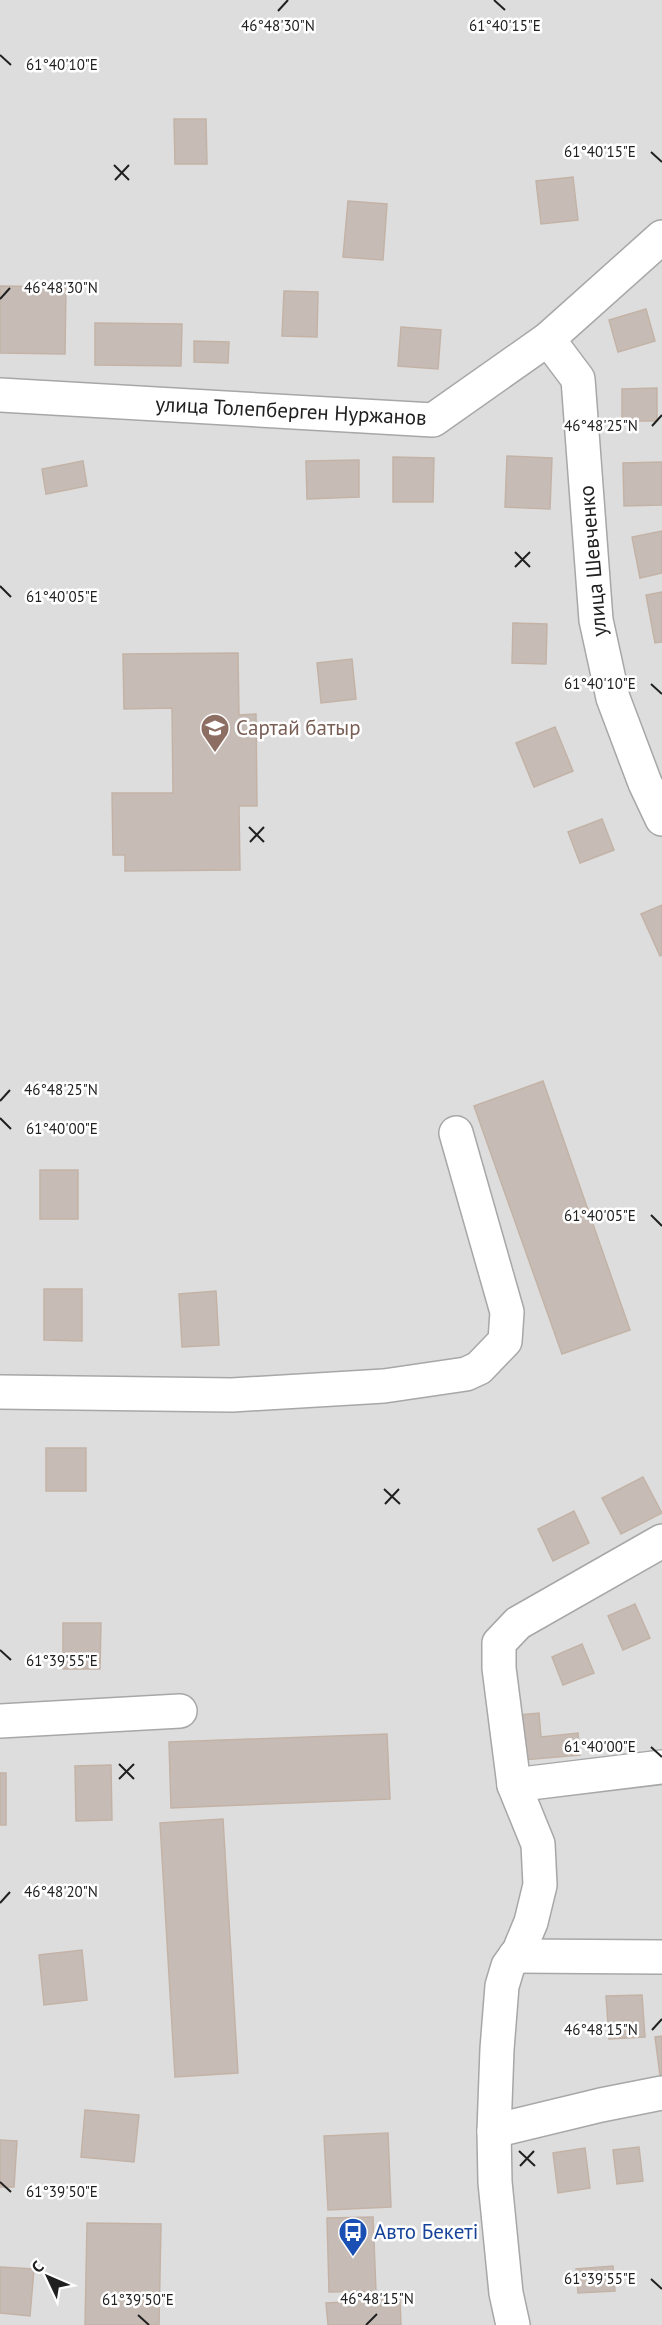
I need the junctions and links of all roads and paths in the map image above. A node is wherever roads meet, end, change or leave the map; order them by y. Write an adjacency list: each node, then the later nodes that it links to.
1 (662, 237): 2 (street, улица Толепберген Нуржанов)
2 (548, 339): 3 (street, улица Толепберген Нуржанов); 4 (street, улица Шевченко)
3 (0, 395)
4 (662, 819)
5 (456, 1133): 6 (street)
6 (0, 1392)
7 (662, 1541): 11 (street)
8 (180, 1711): 9 (street)
9 (0, 1721)
10 (662, 1767): 11 (street)
11 (514, 1785): 12 (street)
12 (515, 1956): 13 (street); 15 (street)
13 (662, 1957)
14 (662, 2093): 15 (street)
15 (494, 2131): 16 (street)
16 (513, 2325)

